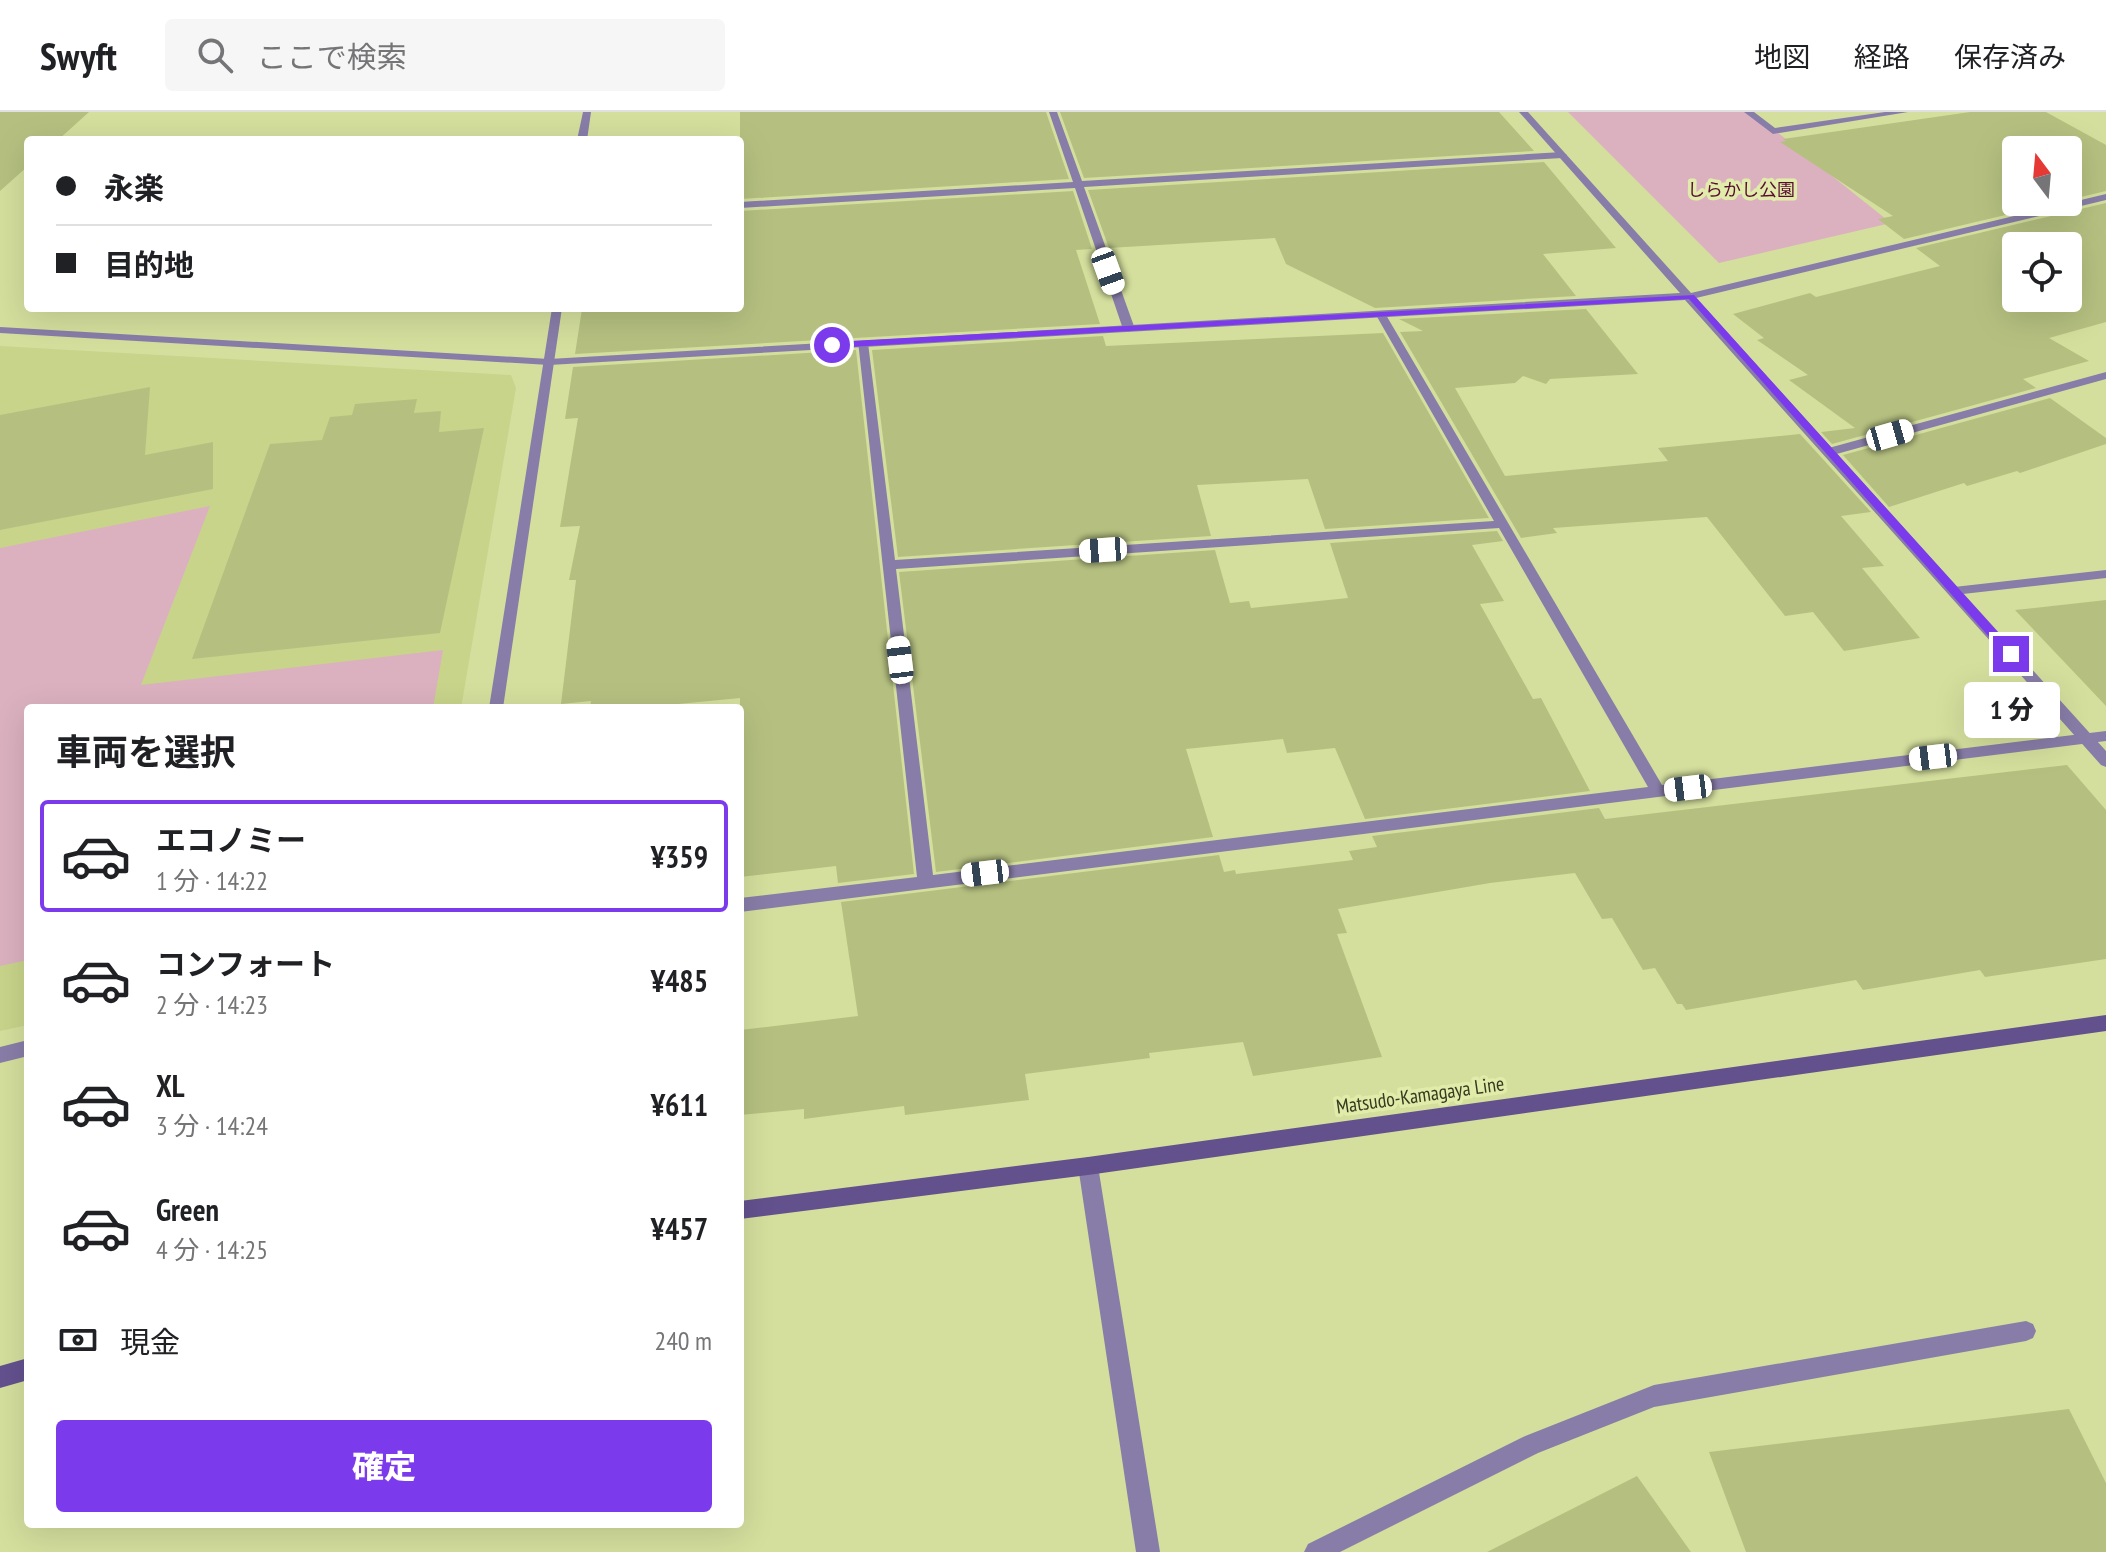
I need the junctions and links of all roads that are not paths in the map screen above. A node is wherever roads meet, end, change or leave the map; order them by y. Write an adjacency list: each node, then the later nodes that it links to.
1 (587, 112): 6 (street)
2 (1053, 112): 8 (street)
3 (1523, 112): 7 (street)
4 (1748, 112): 5 (street)
5 (1904, 112)
6 (583, 136)
7 (1562, 155): 8 (street); 11 (street)
8 (1078, 185): 10 (street); 14 (street)
9 (2106, 197): 11 (street)
10 (744, 205)
11 (1691, 296): 13 (street); 19 (street)
12 (556, 312): 17 (street)
13 (1381, 315): 14 (street); 20 (street)
14 (1129, 329): 16 (street)
15 (0, 330): 17 (street)
16 (862, 343): 17 (street); 21 (street)
17 (549, 362): 24 (street)
18 (2106, 375): 19 (street)
19 (1829, 452): 23 (street)
20 (1502, 524): 21 (street); 28 (street)
21 (888, 565): 29 (street)
22 (2106, 574): 23 (street)
23 (1954, 591): 26 (street)
24 (497, 704)
25 (2106, 736): 26 (street)
26 (2086, 739): 27 (street); 28 (street)
27 (2106, 761)
28 (1658, 791): 29 (street)
29 (926, 881): 30 (street)
30 (744, 904)
31 (2106, 1023): 34 (main road, Matsudo-Kamagaya Line)
32 (24, 1049): 33 (street)
33 (0, 1055)
34 (1088, 1166): 35 (main road, Matsudo-Kamagaya Line); 39 (street)
35 (744, 1209)
36 (2026, 1331): 40 (street)
37 (24, 1370): 38 (main road)
38 (0, 1377)
39 (1148, 1552)
40 (1316, 1552)

